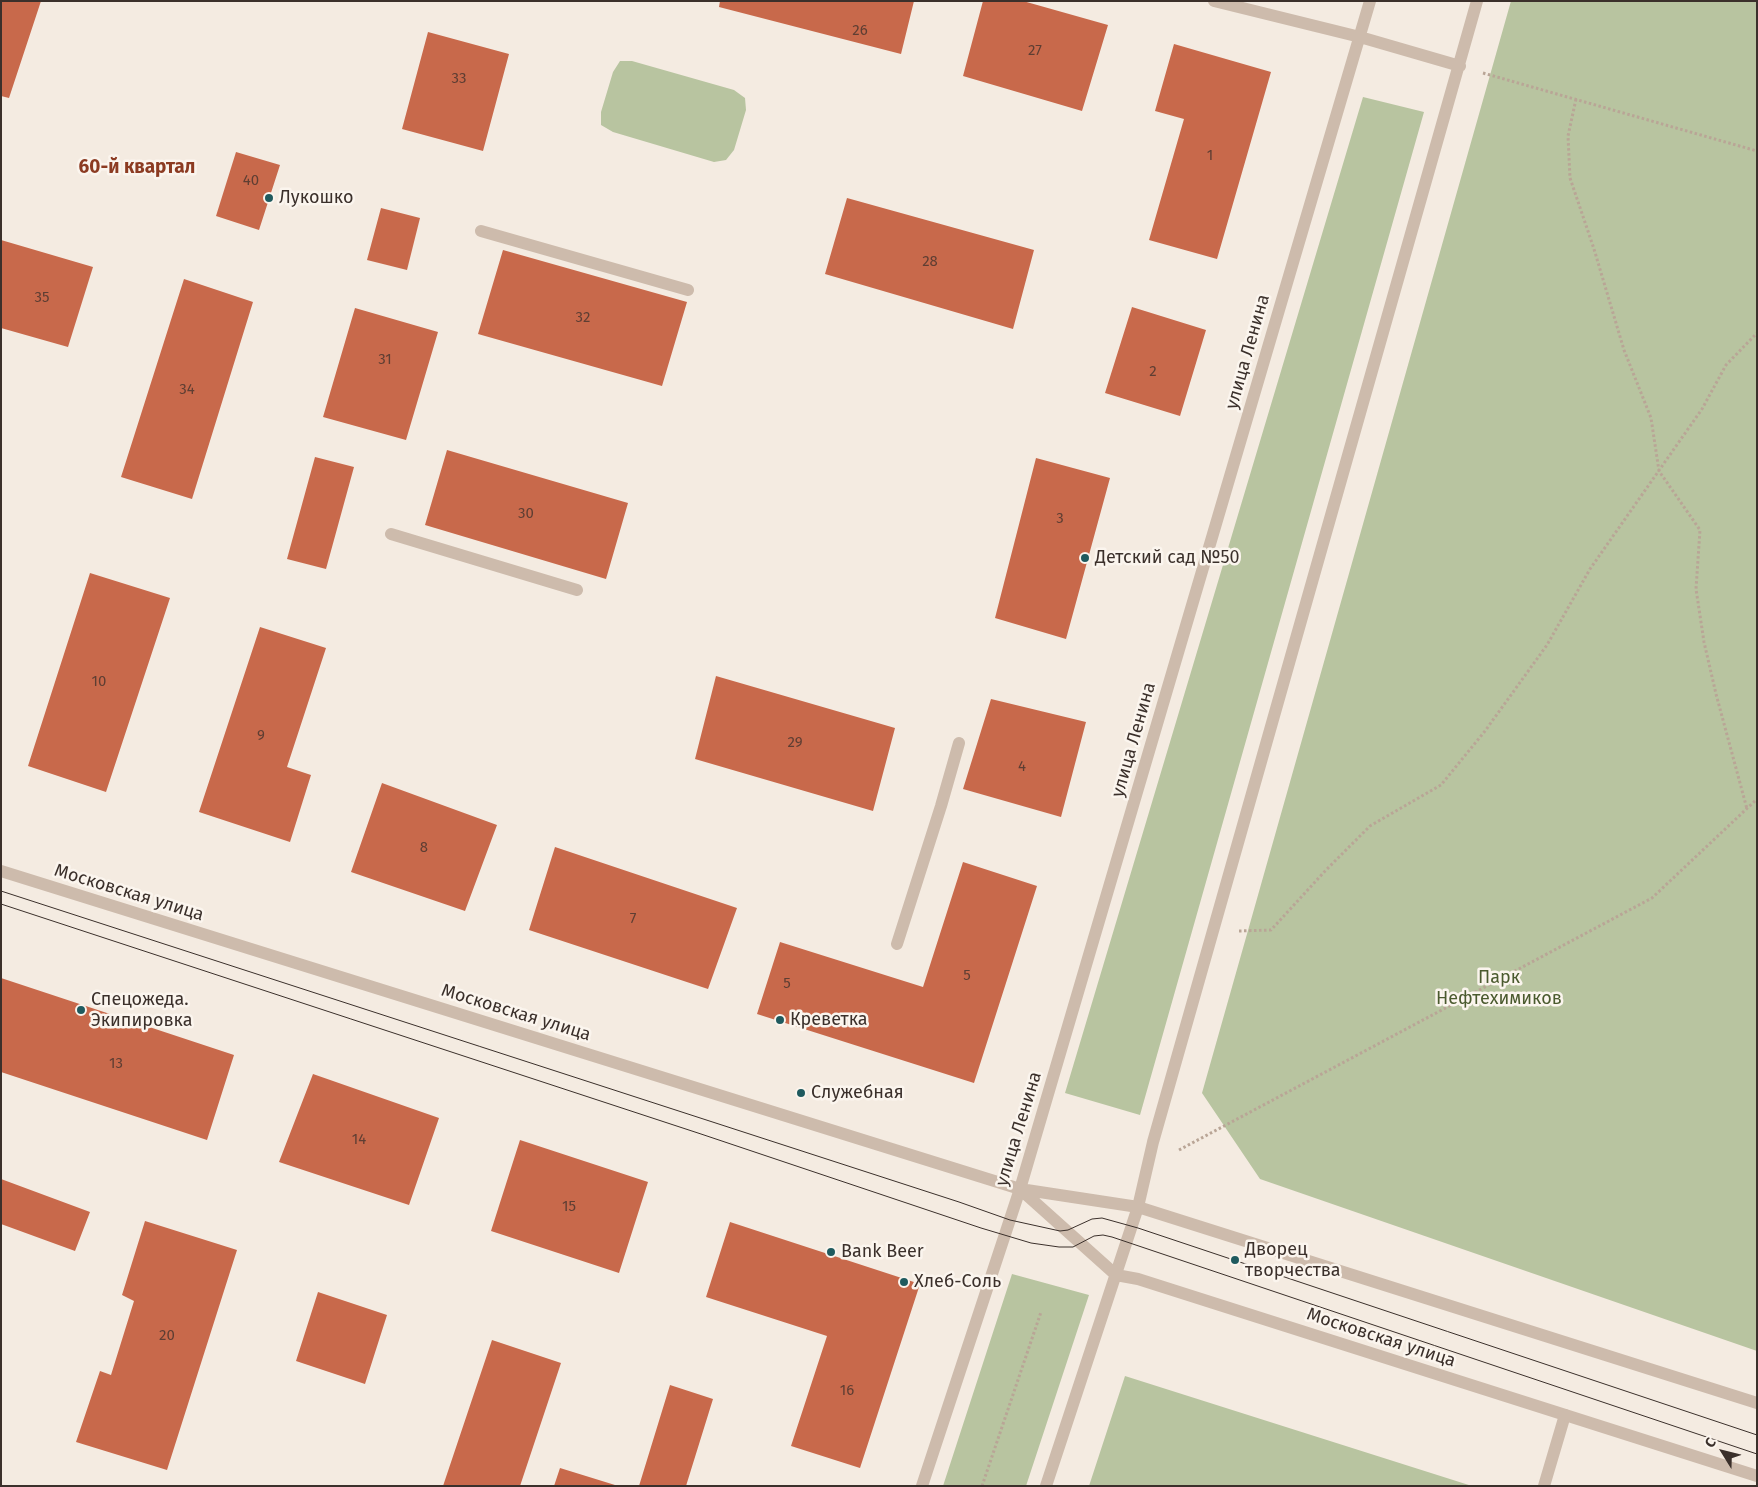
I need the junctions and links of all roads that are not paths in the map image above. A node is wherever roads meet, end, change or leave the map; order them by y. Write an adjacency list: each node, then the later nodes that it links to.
1 (1214, 1): 4 (street)
2 (1370, 1): 4 (street, улица Ленина)
3 (1477, 1): 5 (street)
4 (1360, 37): 5 (street); 13 (street, улица Ленина)
5 (1460, 66): 14 (street)
6 (481, 231): 7 (street)
7 (688, 290)
8 (391, 534): 9 (street)
9 (577, 590)
10 (960, 743): 12 (street)
11 (1, 871): 13 (street, Московская улица)
12 (897, 944)
13 (1020, 1189): 14 (street, Московская улица); 15 (street, Московская улица); 19 (street, улица Ленина)
14 (1138, 1207): 15 (street); 16 (street, Московская улица)
15 (1116, 1275): 17 (street, Московская улица); 20 (street)
16 (1757, 1403)
17 (1565, 1415): 18 (street, Московская улица); 21 (street)
18 (1757, 1476)
19 (922, 1486)
20 (1046, 1486)
21 (1544, 1486)

